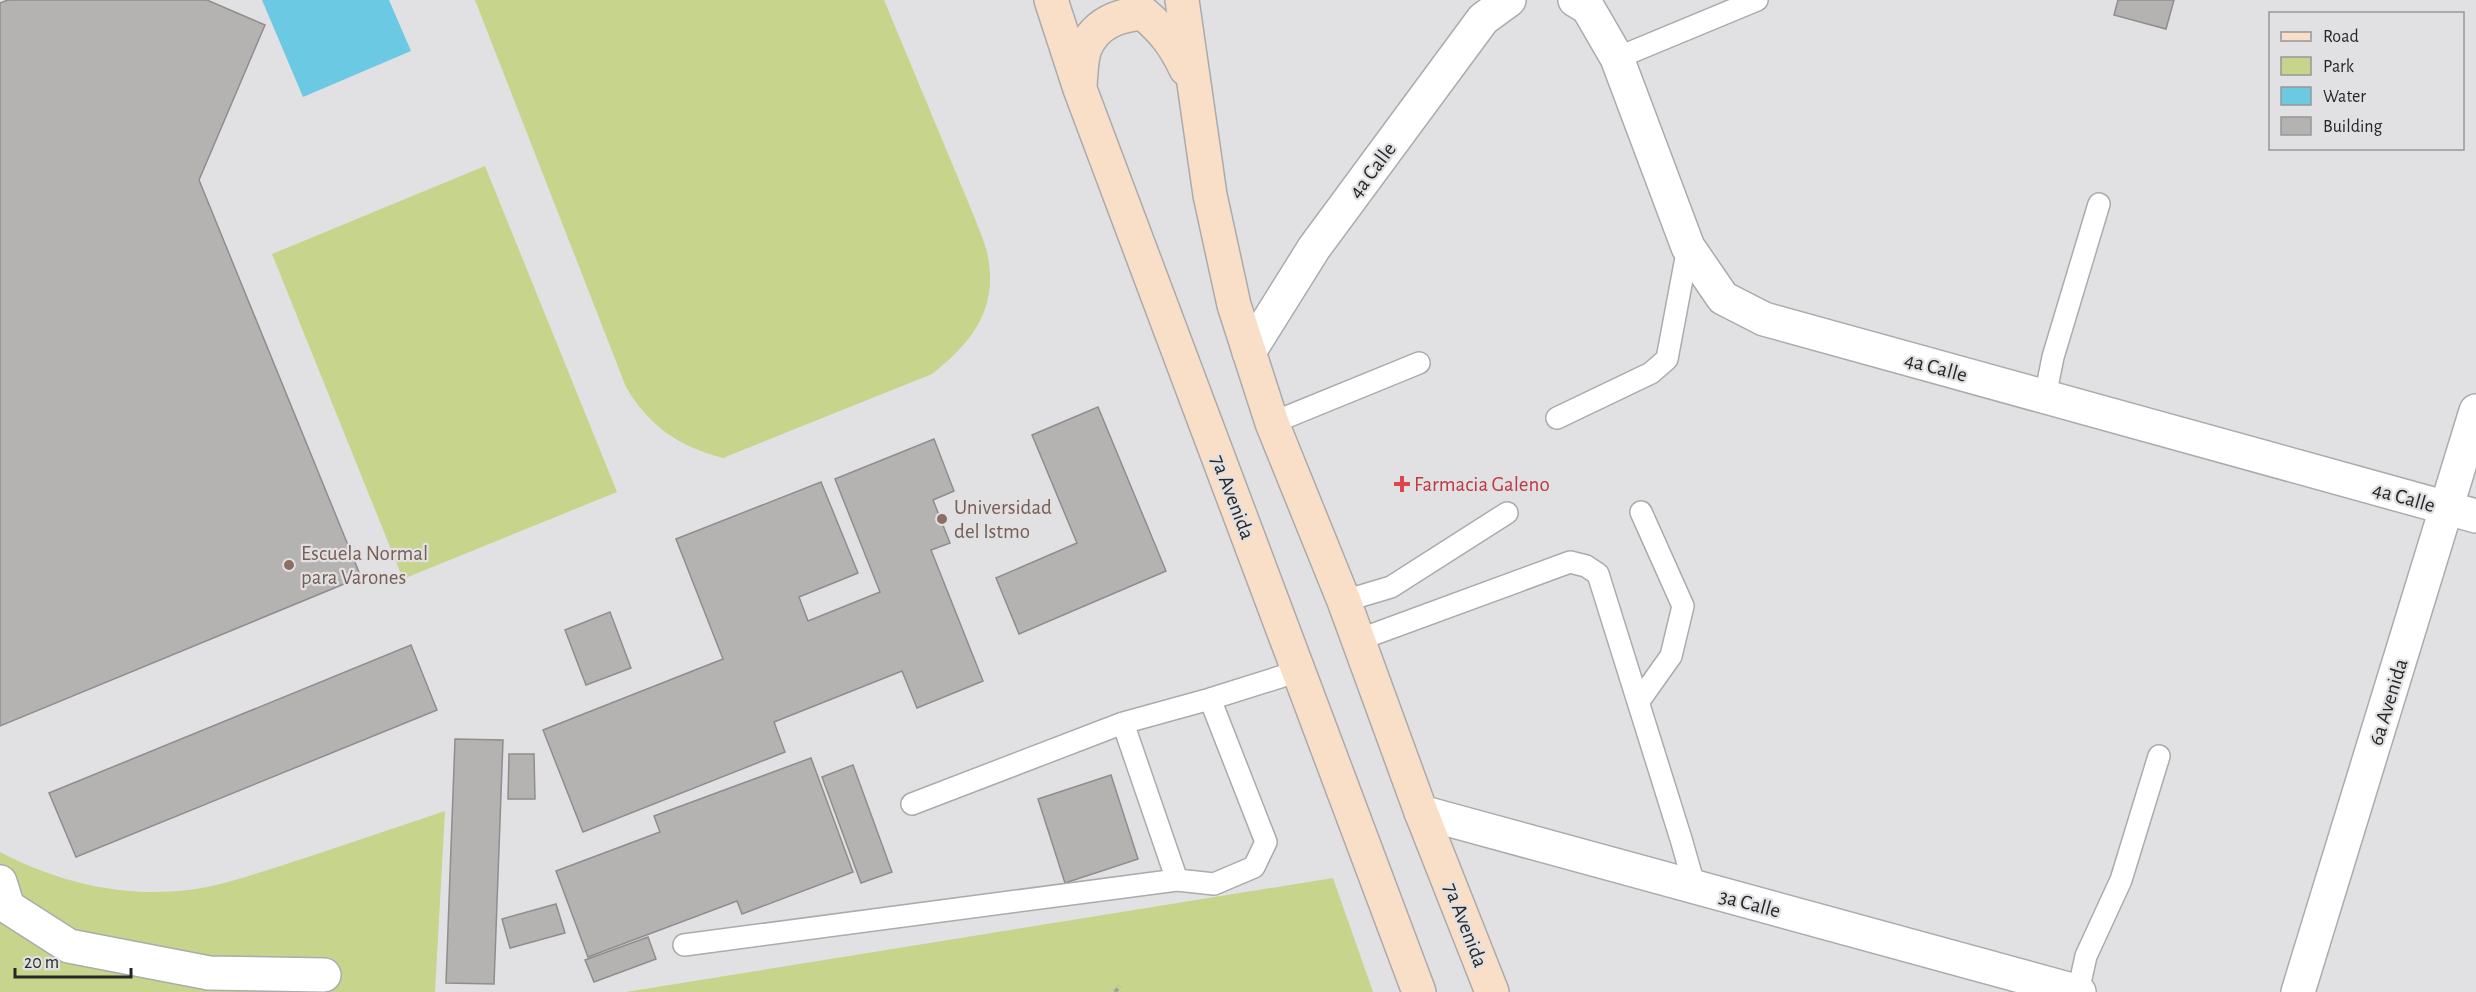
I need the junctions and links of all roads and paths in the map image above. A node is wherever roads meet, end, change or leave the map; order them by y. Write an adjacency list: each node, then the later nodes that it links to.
1 (1051, 0): 8 (main road, 7a Avenida)
2 (1182, 0): 7 (main road, 7a Avenida)
3 (1509, 0): 11 (street, 4a Calle)
4 (1575, 0): 6 (street, 4a Calle)
5 (1757, 0): 6 (lane)
6 (1617, 58): 10 (street, 4a Calle)
7 (1194, 84): 8 (main road); 11 (main road, 7a Avenida)
8 (1080, 89): 22 (main road, 7a Avenida)
9 (2099, 204): 13 (lane)
10 (1688, 247): 13 (street, 4a Calle); 15 (lane)
11 (1249, 352): 16 (main road, 7a Avenida)
12 (1419, 363): 16 (lane)
13 (2045, 397): 19 (street, 4a Calle)
14 (2476, 411): 19 (street, 6a Avenida)
15 (1557, 418)
16 (1272, 423): 20 (main road, 7a Avenida)
17 (1641, 512): 24 (lane)
18 (1507, 513): 20 (lane)
19 (2462, 513): 39 (street, 6a Avenida)
20 (1344, 601): 21 (main road, 7a Avenida)
21 (1358, 640): 24 (lane); 28 (main road, 7a Avenida)
22 (1299, 671): 23 (lane); 36 (main road, 7a Avenida)
23 (1210, 699): 25 (lane); 29 (lane)
24 (1639, 701): 31 (lane)
25 (1123, 723): 27 (lane); 29 (lane)
26 (2159, 756): 38 (lane)
27 (912, 804)
28 (1421, 812): 31 (street, 3a Calle); 37 (main road, 7a Avenida)
29 (1177, 880): 32 (lane)
30 (0, 882): 33 (street)
31 (1695, 888): 38 (street, 3a Calle)
32 (684, 945)
33 (324, 975)
34 (1120, 986): 35 (path)
35 (1115, 992)
36 (1419, 992)
37 (1492, 992)
38 (2078, 992)
39 (2298, 992)

